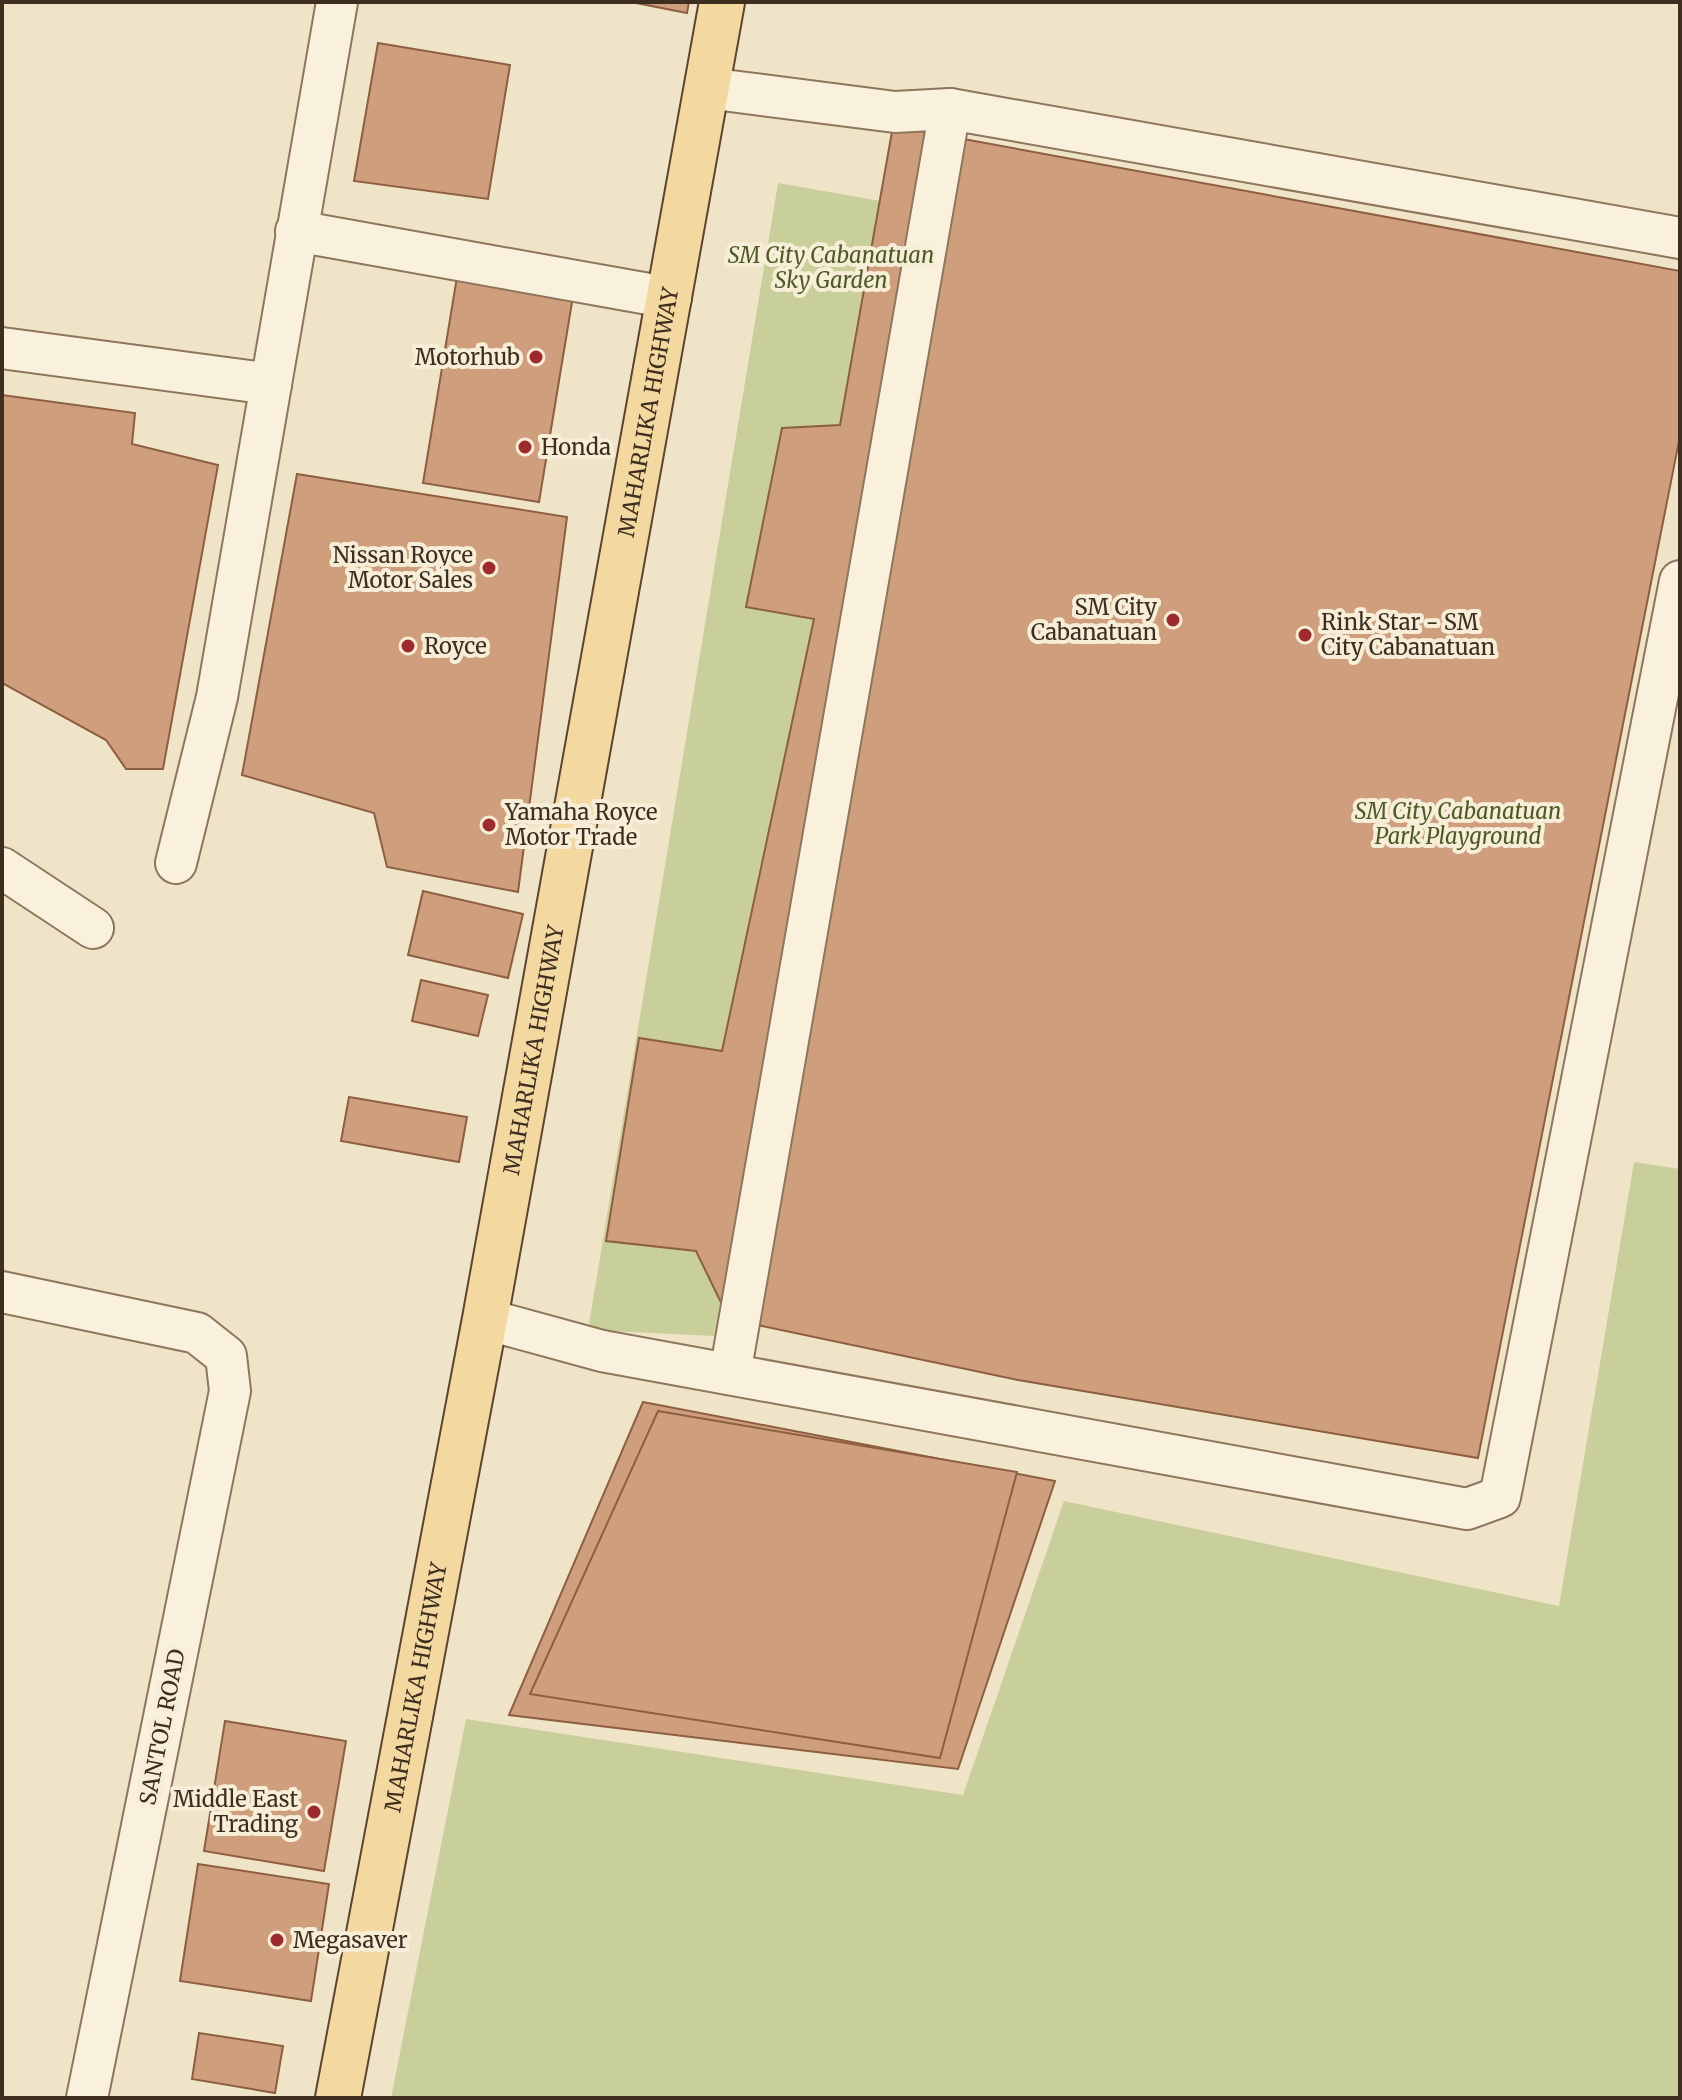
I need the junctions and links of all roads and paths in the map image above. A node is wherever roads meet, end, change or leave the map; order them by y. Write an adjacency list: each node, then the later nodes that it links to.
1 (337, 2): 5 (street)
2 (722, 2): 3 (main road, MAHARLIKA HIGHWAY)
3 (707, 88): 4 (street); 7 (main road, MAHARLIKA HIGHWAY)
4 (950, 109): 6 (street); 16 (street)
5 (296, 231): 7 (street); 9 (street)
6 (1680, 238)
7 (671, 298): 15 (main road, MAHARLIKA HIGHWAY)
8 (2, 348): 9 (street)
9 (271, 384): 11 (street)
10 (1680, 581): 16 (street)
11 (176, 863)
12 (2, 868): 13 (street)
13 (93, 928)
14 (2, 1292): 17 (street, SANTOL ROAD)
15 (485, 1319): 16 (street); 18 (main road, MAHARLIKA HIGHWAY)
16 (730, 1374)
17 (87, 2098)
18 (338, 2098)

